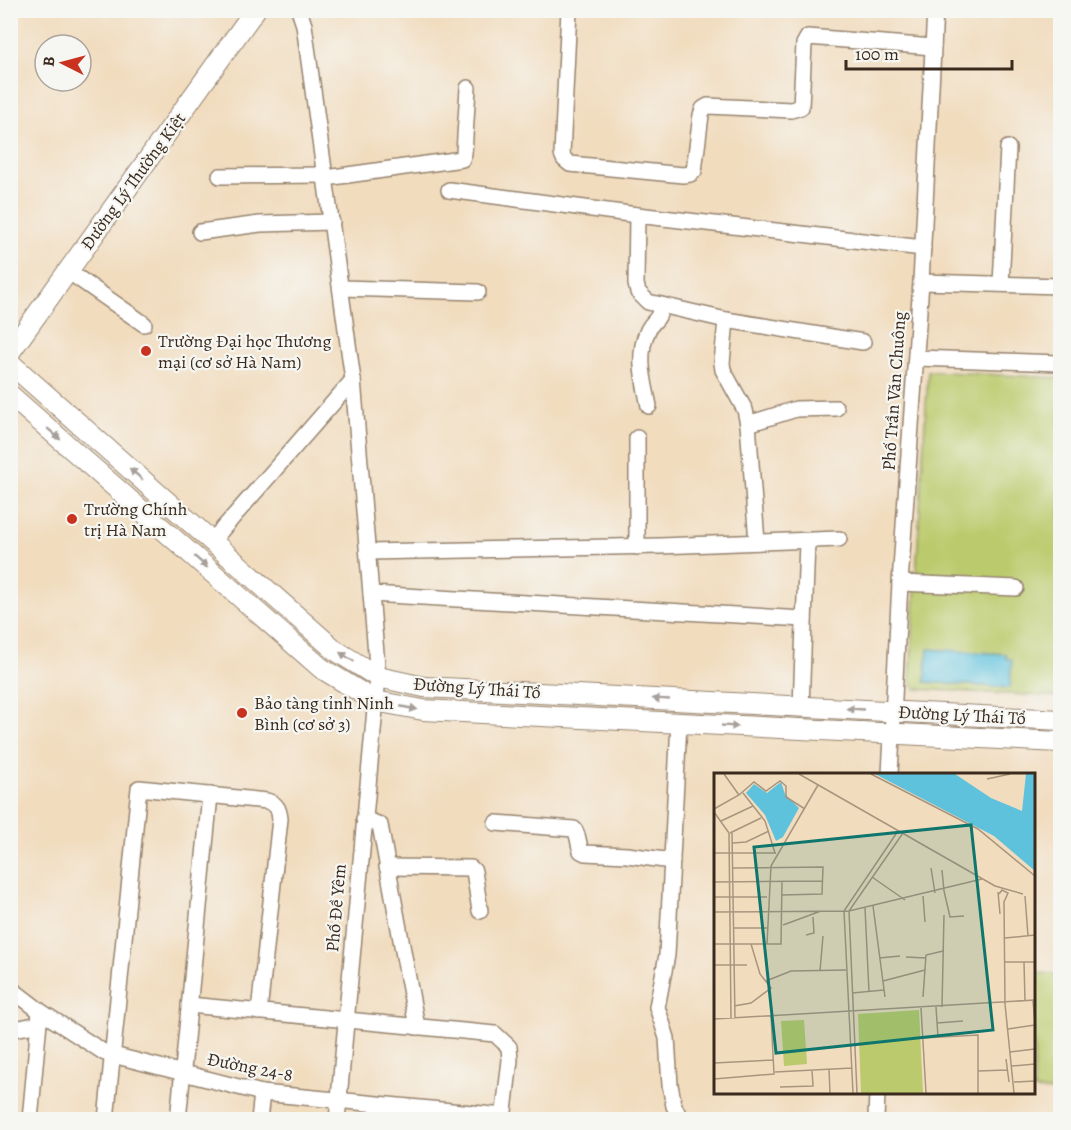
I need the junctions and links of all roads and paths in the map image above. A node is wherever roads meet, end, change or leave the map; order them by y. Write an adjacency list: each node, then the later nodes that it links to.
1 (255, 10): 15 (main road, Đường Lý Thường Kiệt)
2 (299, 10): 9 (street, Phố Đề Yêm)
3 (569, 10): 5 (street)
4 (935, 10): 5 (street, Phố Trần Văn Chuông)
5 (933, 47): 14 (street, Phố Trần Văn Chuông)
6 (468, 88): 9 (street)
7 (1008, 148): 17 (street)
8 (220, 176): 9 (street)
9 (326, 176): 12 (street, Phố Đề Yêm)
10 (449, 190): 11 (street)
11 (637, 215): 14 (street); 21 (street)
12 (332, 222): 13 (street); 19 (street, Phố Đề Yêm)
13 (200, 232)
14 (923, 248): 16 (street, Phố Trần Văn Chuông)
15 (68, 271): 23 (street); 25 (main road, Đường Lý Thường Kiệt)
16 (921, 282): 17 (street); 26 (street, Phố Trần Văn Chuông)
17 (1001, 284): 18 (street)
18 (1060, 286)
19 (341, 288): 20 (street); 29 (street, Phố Đề Yêm)
20 (478, 292)
21 (661, 305): 22 (street); 31 (street)
22 (726, 320): 24 (street); 33 (street)
23 (144, 324)
24 (863, 342)
25 (10, 352)
26 (917, 358): 28 (street); 41 (street, Phố Trần Văn Chuông)
27 (10, 363): 36 (main road, Đường Lý Thái Tổ, one-way to 27)
28 (1060, 363)
29 (353, 380): 36 (street); 40 (street, Phố Đề Yêm)
30 (10, 395): 46 (main road, Đường Lý Thái Tổ, one-way to 46)
31 (649, 406)
32 (836, 408): 33 (street)
33 (748, 424): 37 (street)
34 (637, 438): 39 (street)
35 (839, 539): 38 (street)
36 (212, 541): 45 (main road, Đường Lý Thái Tổ, one-way to 36)
37 (757, 542): 38 (street); 39 (street)
38 (807, 542): 44 (street)
39 (637, 547): 40 (street)
40 (368, 552): 43 (street, Phố Đề Yêm)
41 (900, 583): 42 (street); 48 (street, Phố Trần Văn Chuông)
42 (1017, 588)
43 (371, 594): 44 (street); 45 (street, Phố Đề Yêm)
44 (804, 619): 47 (street)
45 (378, 677): 46 (street, Phố Đề Yêm); 47 (main road, Đường Lý Thái Tổ, one-way to 45)
46 (375, 701): 50 (main road, Đường Lý Thái Tổ, one-way to 50); 55 (street, Phố Đề Yêm)
47 (801, 707): 48 (main road, Đường Lý Thái Tổ, one-way to 47)
48 (893, 711): 49 (main road, Đường Lý Thái Tổ); 51 (street, Phố Trần Văn Chuông)
49 (1060, 720)
50 (680, 723): 51 (main road, Đường Lý Thái Tổ, one-way to 51); 57 (street)
51 (892, 734): 52 (main road, Đường Lý Thái Tổ); 53 (street, Phố Trần Văn Chuông)
52 (1060, 742)
53 (890, 773)
54 (210, 795): 61 (street); 62 (street); 67 (street)
55 (364, 819): 58 (street); 64 (street, Phố Đề Yêm)
56 (496, 823): 57 (street)
57 (672, 861): 79 (street)
58 (387, 867): 59 (street); 65 (street)
59 (480, 911)
60 (10, 988): 63 (street, Đường 24-8)
61 (189, 1005): 62 (street); 68 (street)
62 (260, 1012): 64 (street)
63 (40, 1018): 66 (street); 67 (street, Đường 24-8); 74 (street)
64 (346, 1020): 65 (street); 71 (street, Phố Đề Yêm)
65 (417, 1027): 73 (street)
66 (10, 1030)
67 (112, 1055): 68 (street, Đường 24-8); 75 (street)
68 (183, 1073): 69 (street, Đường 24-8); 76 (street)
69 (262, 1093): 71 (street, Đường 24-8); 77 (street)
70 (877, 1094): 80 (street)
71 (338, 1100): 72 (street, Đường 24-8); 78 (street, Phố Đề Yêm)
72 (422, 1114): 73 (street, Đường 24-8)
73 (503, 1118)
74 (30, 1119)
75 (106, 1119)
76 (178, 1119)
77 (259, 1119)
78 (337, 1119)
79 (681, 1119)
80 (876, 1119)

